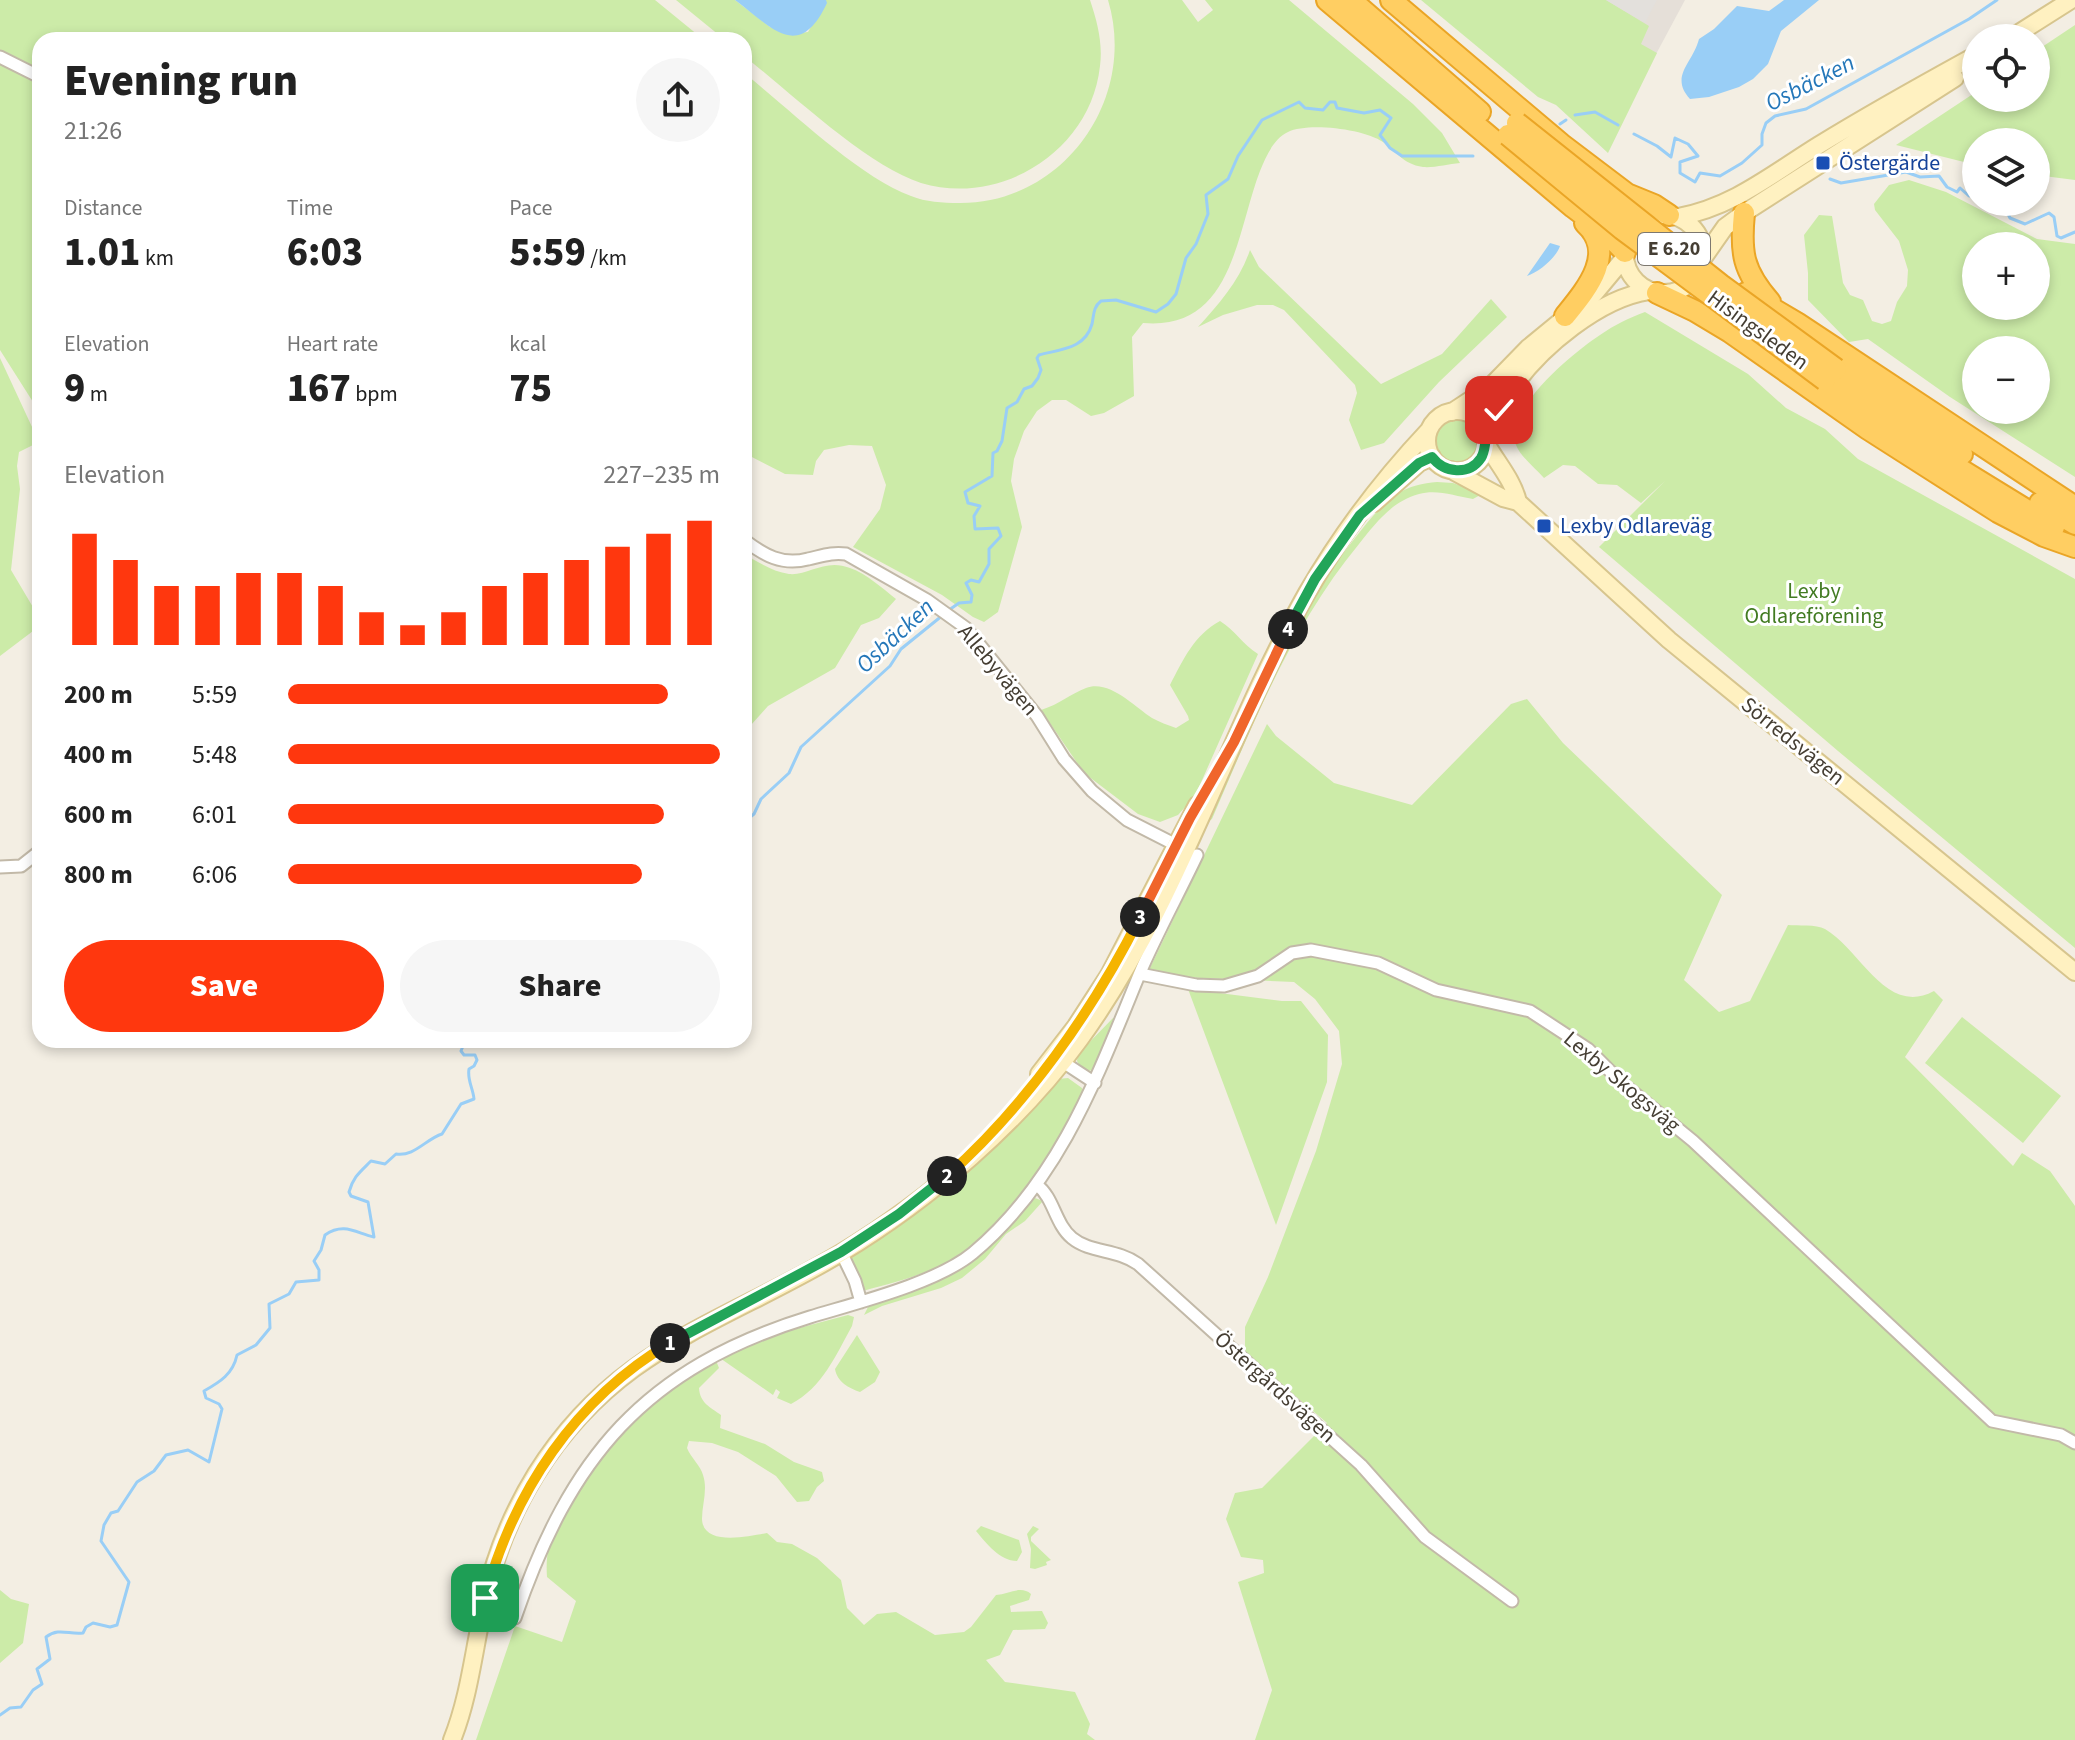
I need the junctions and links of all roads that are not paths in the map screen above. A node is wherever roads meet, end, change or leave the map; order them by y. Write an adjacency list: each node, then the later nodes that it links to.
1 (1327, 0): 10 (highway)
2 (1351, 0): 4 (highway, Hisingsleden / E 6.20)
3 (2071, 0): 5 (street)
4 (1377, 5): 12 (highway); 18 (highway, Hisingsleden / E 6.20, bridge)
5 (2033, 24)
6 (0, 57): 9 (street)
7 (1962, 63): 12 (street)
8 (1962, 69): 11 (street)
9 (32, 73)
10 (1573, 207): 13 (highway); 17 (highway)
11 (1744, 213): 14 (street); 16 (highway)
12 (1673, 216): 13 (street); 14 (street)
13 (1625, 254): 15 (street); 17 (street)
14 (1704, 259): 15 (street); 16 (highway)
15 (1653, 292): 21 (street); 30 (highway)
16 (1778, 311): 25 (highway)
17 (1565, 316): 19 (street)
18 (1831, 374): 27 (highway, Hisingsleden / E 6.20); 28 (highway, Hisingsleden / E 6.20)
19 (1452, 412): 20 (street); 21 (street)
20 (1429, 430): 22 (street); 26 (street)
21 (1486, 440): 23 (street); 24 (street, Sörredsvägen)
22 (1432, 457): 23 (street); 26 (street)
23 (1451, 470): 24 (street, Sörredsvägen)
24 (1518, 502): 34 (street, Sörredsvägen)
25 (2075, 507)
26 (1360, 515): 31 (street)
27 (2075, 524)
28 (2075, 540)
29 (752, 545): 31 (street, Allebyvägen)
30 (2075, 547)
31 (1187, 850): 35 (street); 36 (street)
32 (32, 857): 33 (street)
33 (0, 867)
34 (2075, 972)
35 (1140, 974): 37 (street); 41 (street, Lexby Skogsväg)
36 (1058, 1058): 37 (street); 39 (street)
37 (1095, 1083): 38 (street)
38 (1037, 1185): 40 (street); 42 (street, Östergårdsvägen)
39 (841, 1252): 40 (street); 44 (street)
40 (861, 1302): 43 (street)
41 (2075, 1443)
42 (1512, 1601)
43 (515, 1618)
44 (452, 1740)

